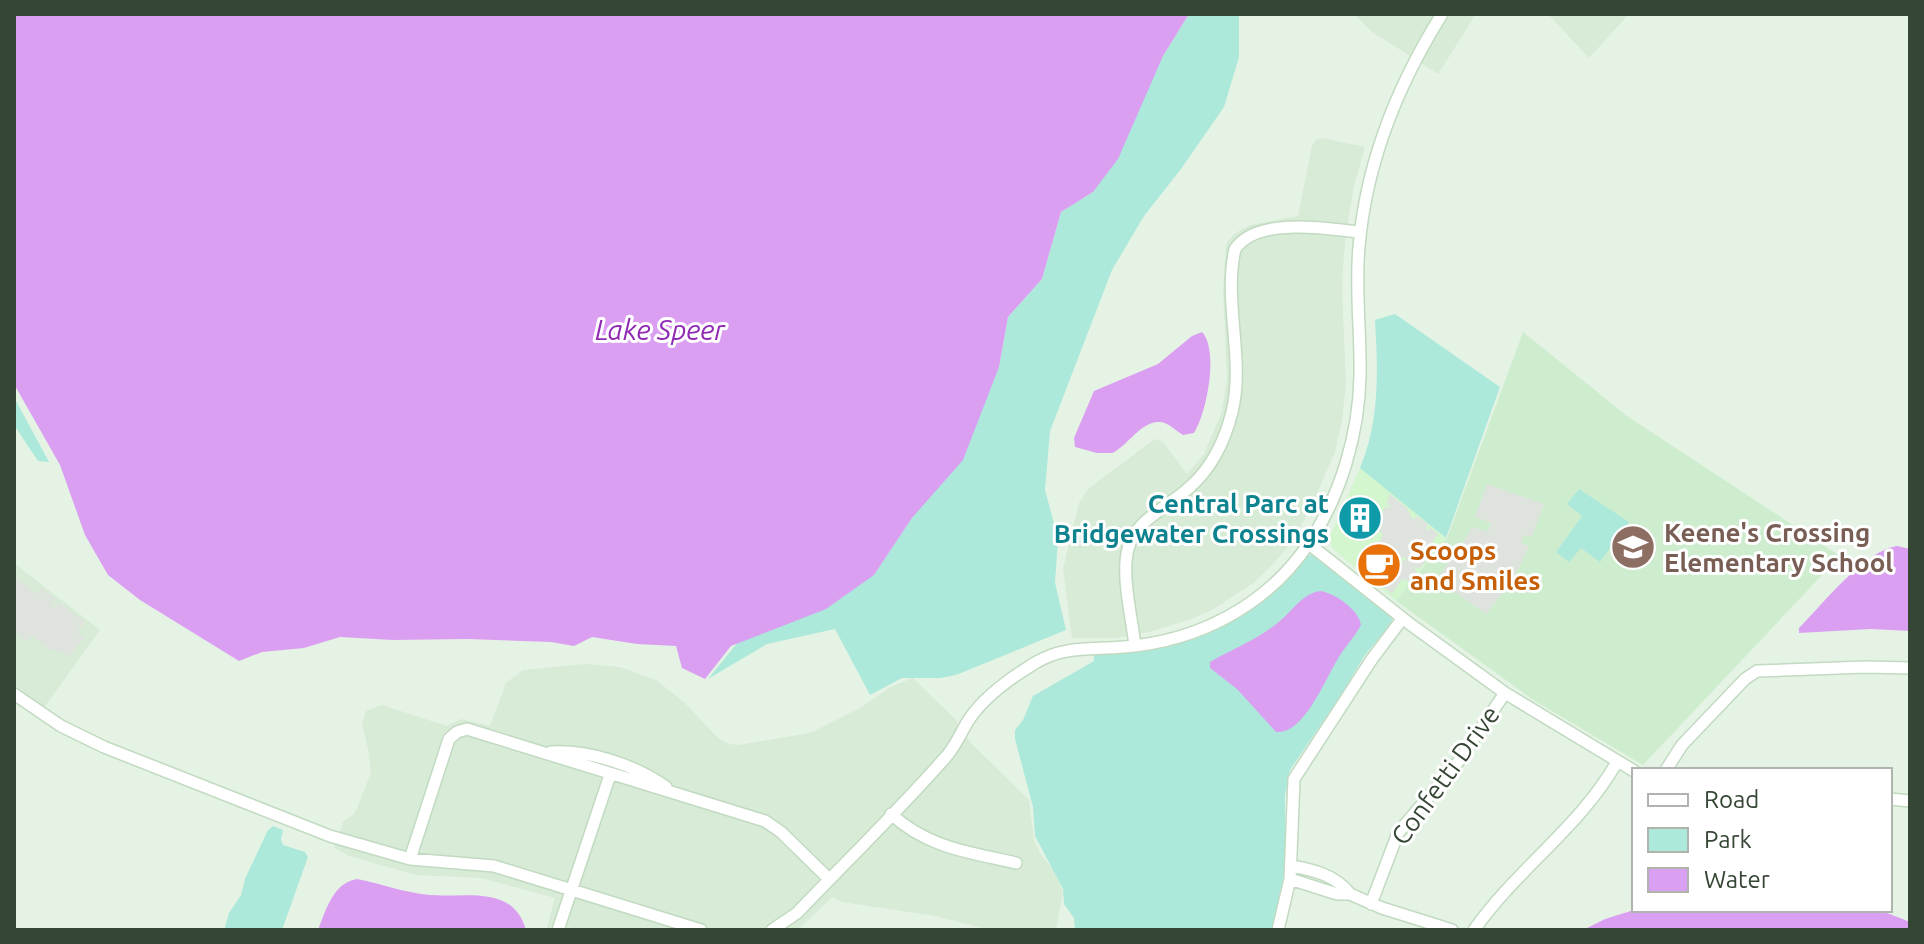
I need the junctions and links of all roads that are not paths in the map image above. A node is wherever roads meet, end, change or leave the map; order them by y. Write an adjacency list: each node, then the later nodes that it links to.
1 (1442, 14): 2 (street)
2 (1360, 232): 3 (street); 5 (street)
3 (1309, 544): 4 (street); 5 (street)
4 (1402, 619): 7 (street); 18 (street)
5 (1135, 646): 15 (street)
6 (1910, 668): 11 (street)
7 (1505, 693): 10 (street); 21 (street, Confetti Drive)
8 (14, 694): 16 (street)
9 (546, 753): 13 (street); 14 (street); 16 (street)
10 (1617, 762): 12 (street); 28 (street)
11 (1667, 768)
12 (1632, 770)
13 (610, 775): 14 (street); 20 (street)
14 (673, 792): 19 (street)
15 (891, 814): 17 (street); 19 (street)
16 (410, 859): 20 (street)
17 (1016, 863)
18 (1291, 872): 21 (street); 26 (street)
19 (829, 879): 25 (street)
20 (572, 890): 22 (street); 23 (street)
21 (1371, 904): 27 (street)
22 (685, 928): 24 (street)
23 (558, 930)
24 (701, 930)
25 (772, 930)
26 (1278, 930)
27 (1452, 930)
28 (1474, 930)

